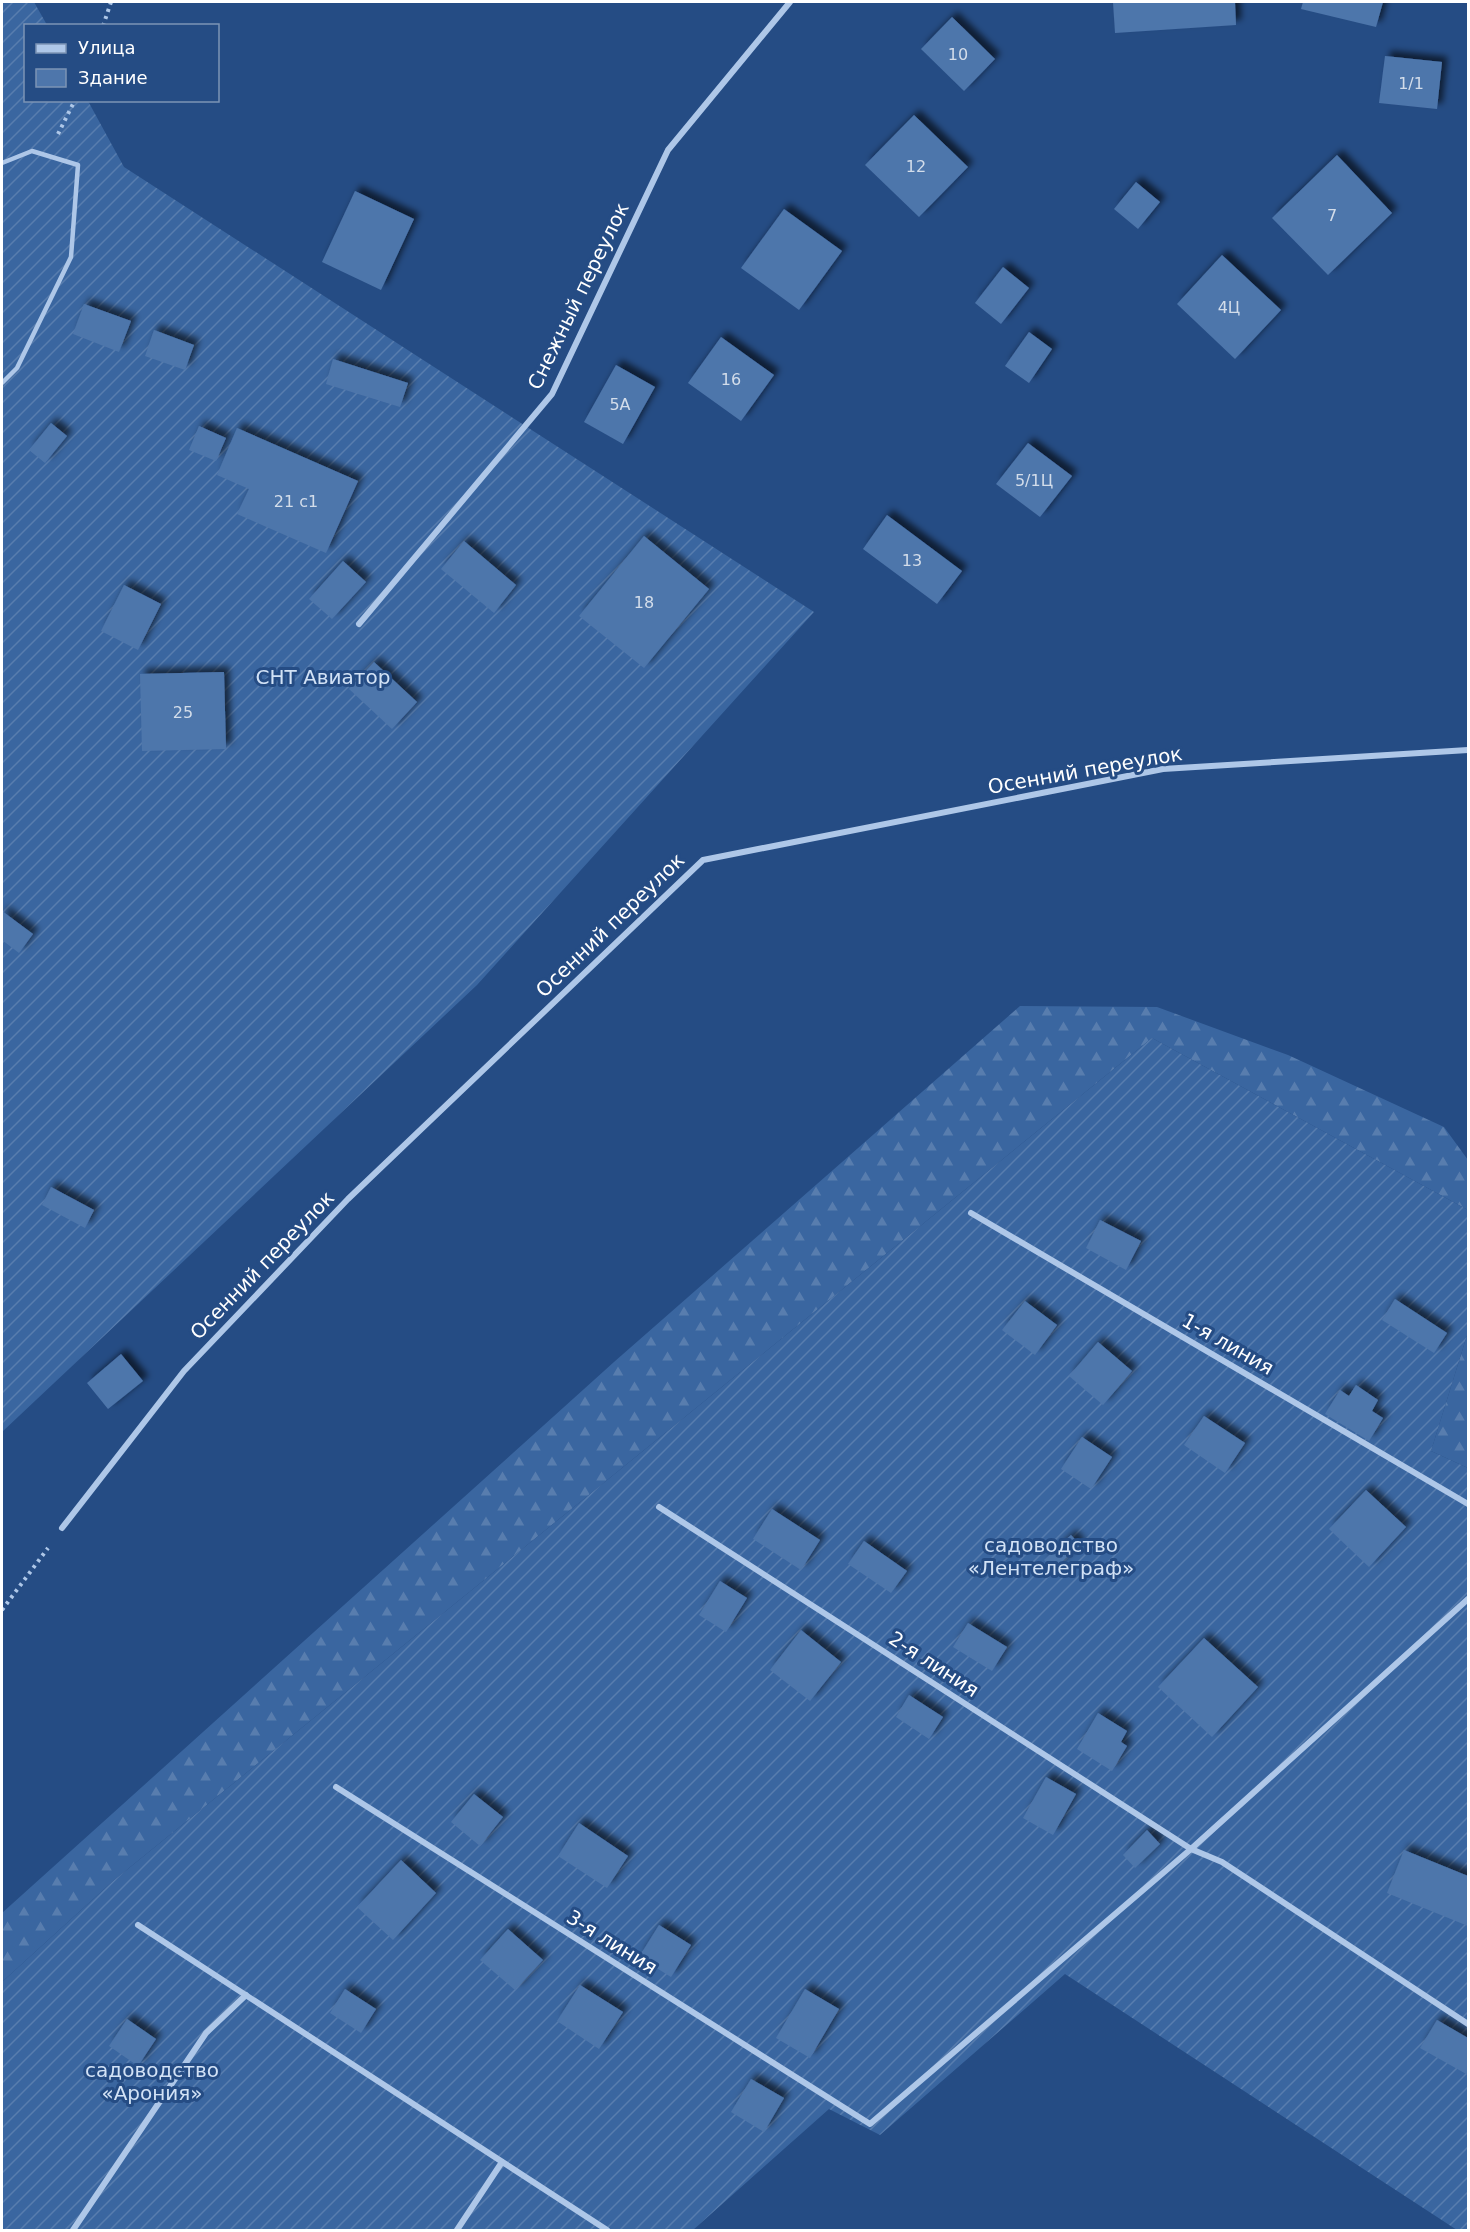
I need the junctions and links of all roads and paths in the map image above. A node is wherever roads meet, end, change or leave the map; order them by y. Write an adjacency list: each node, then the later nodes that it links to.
1 (111, 2): 3 (path)
2 (790, 2): 8 (street, Снежный переулок)
3 (105, 24)
4 (74, 102): 5 (path)
5 (49, 156): 6 (lane); 7 (lane)
6 (2, 163)
7 (2, 383)
8 (358, 624)
9 (1468, 750): 13 (street, Осенний переулок)
10 (971, 1213): 11 (street, 1-я линия)
11 (1468, 1504)
12 (659, 1507): 17 (street, 2-я линия)
13 (62, 1528): 15 (path)
14 (1468, 1599): 17 (street)
15 (2, 1610)
16 (336, 1787): 17 (street, 3-я линия)
17 (1191, 1849): 20 (street, 2-я линия)
18 (138, 1925): 19 (street)
19 (246, 1995): 21 (street); 22 (street)
20 (1468, 2024)
21 (502, 2162): 23 (street); 24 (street)
22 (73, 2230)
23 (457, 2230)
24 (607, 2230)

